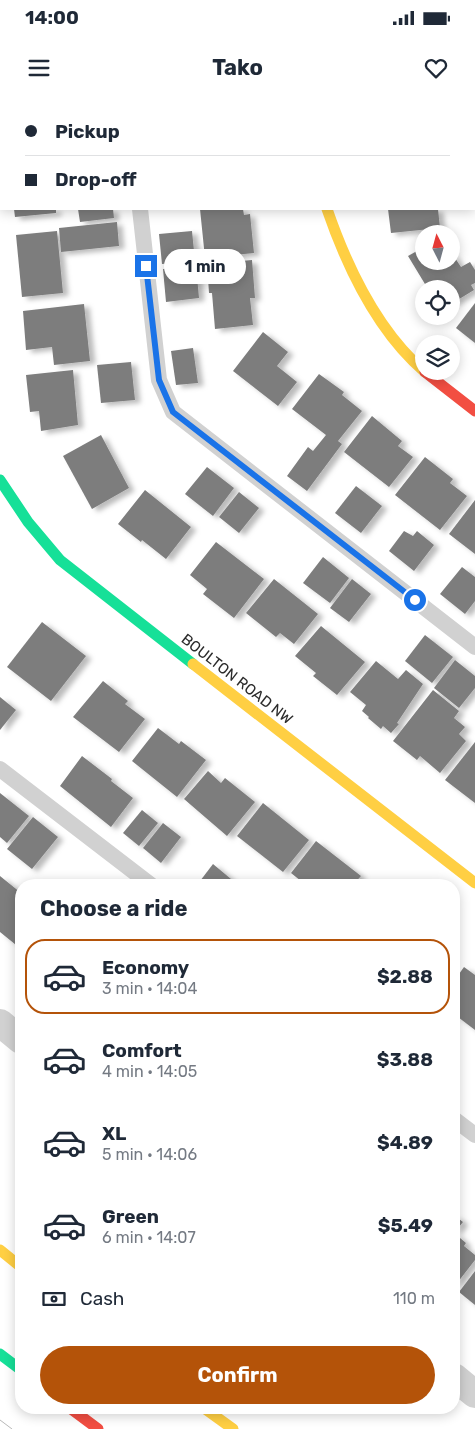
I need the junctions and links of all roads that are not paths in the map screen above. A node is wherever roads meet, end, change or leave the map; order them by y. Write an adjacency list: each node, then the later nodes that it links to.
1 (140, 210): 5 (lane)
2 (327, 210): 3 (main road)
3 (475, 411)
4 (0, 480): 8 (main road, BOULTON ROAD NW)
5 (475, 647)
6 (0, 769): 7 (lane)
7 (143, 879)
8 (475, 883)
9 (0, 1024): 10 (street)
10 (15, 1035)
11 (460, 1124): 12 (lane)
12 (475, 1135)
13 (0, 1250): 14 (main road)
14 (15, 1262)
15 (0, 1354): 16 (main road)
16 (15, 1365)
17 (460, 1382): 18 (street)
18 (475, 1394)
19 (78, 1414): 21 (main road)
20 (212, 1414): 22 (main road)
21 (98, 1429)
22 (233, 1429)

